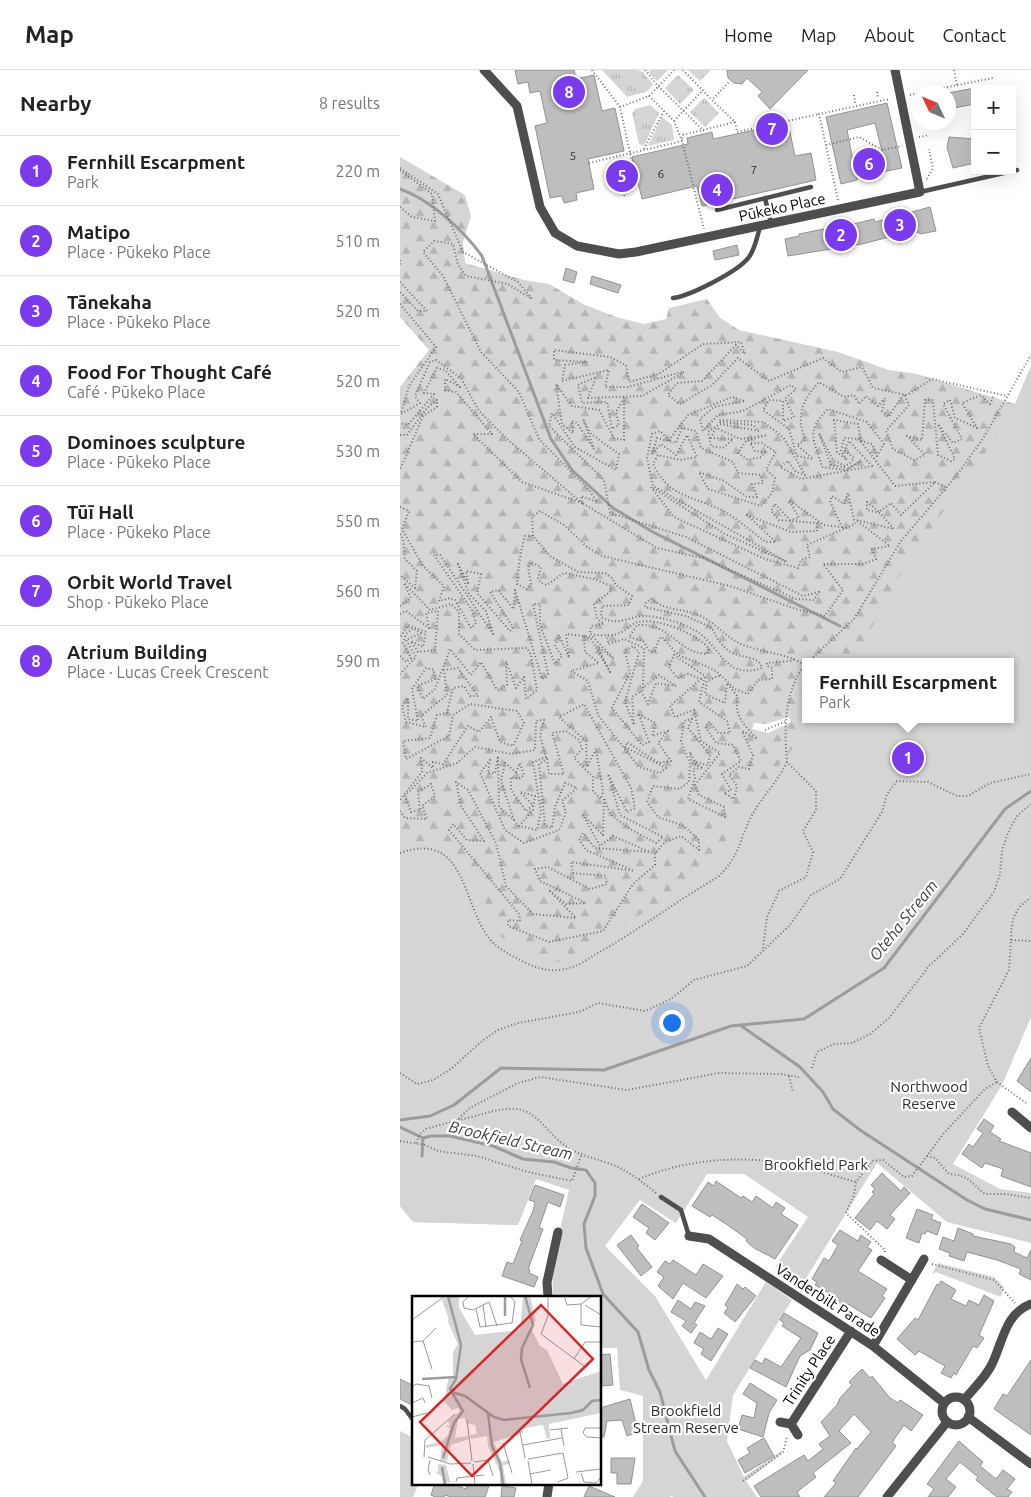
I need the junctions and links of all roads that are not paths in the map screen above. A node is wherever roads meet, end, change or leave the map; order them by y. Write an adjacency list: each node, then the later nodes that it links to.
1 (484, 70): 9 (street, Pūkeko Place)
2 (895, 70): 5 (street)
3 (1017, 170): 5 (lane, Pūkeko Place)
4 (810, 187): 6 (lane)
5 (920, 192): 8 (street, Pūkeko Place)
6 (765, 198): 7 (lane); 8 (lane)
7 (716, 210)
8 (772, 224): 9 (street, Pūkeko Place)
9 (760, 227): 10 (lane)
10 (673, 298)
11 (1012, 1112): 12 (street)
12 (1031, 1128)
13 (661, 1197): 15 (lane)
14 (558, 1232): 19 (street)
15 (689, 1236): 21 (street, Vanderbilt Parade)
16 (882, 1261): 18 (street)
17 (922, 1262): 18 (street)
18 (912, 1280): 22 (street)
19 (548, 1296)
20 (1031, 1304): 23 (street)
21 (851, 1331): 22 (street, Vanderbilt Parade); 30 (street, Trinity Place)
22 (873, 1346): 24 (street, Vanderbilt Parade)
23 (964, 1400): 24 (street); 26 (street)
24 (944, 1403): 29 (street)
25 (400, 1406): 27 (lane)
26 (968, 1417): 29 (street); 32 (street)
27 (412, 1418)
28 (780, 1422): 30 (street, Trinity Place)
29 (946, 1422): 35 (street)
30 (791, 1424): 31 (street, Trinity Place)
31 (798, 1435)
32 (1031, 1464)
33 (549, 1484): 34 (street)
34 (547, 1497)
35 (887, 1497)

